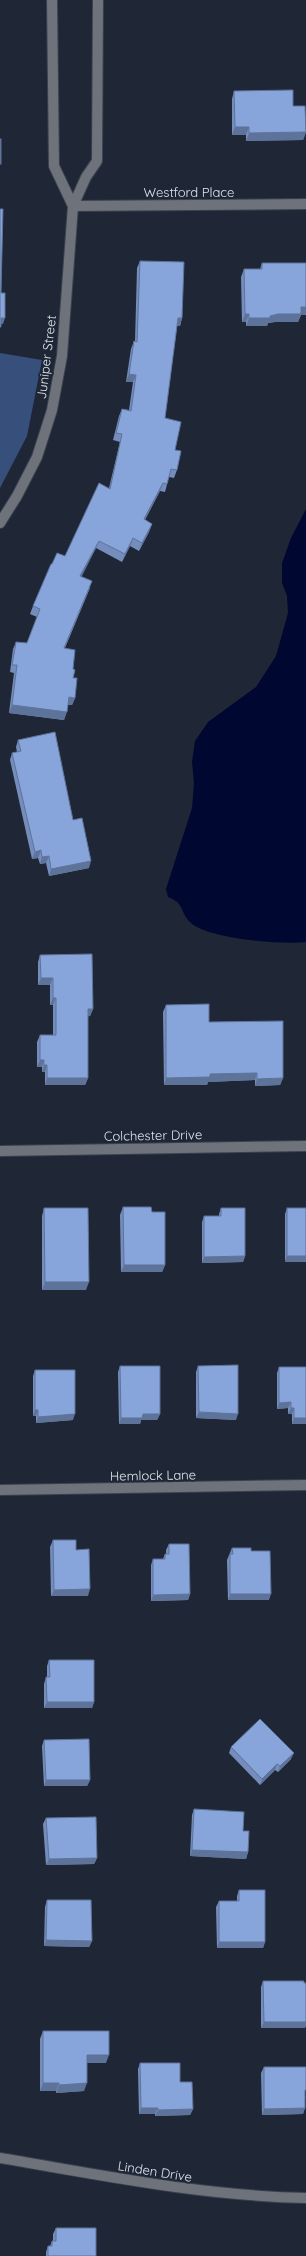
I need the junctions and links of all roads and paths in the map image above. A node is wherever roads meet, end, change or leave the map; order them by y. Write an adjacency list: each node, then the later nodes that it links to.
1 (52, 0): 4 (street)
2 (98, 0): 4 (street, Juniper Street)
3 (306, 204): 4 (street, Westford Place)
4 (73, 206): 5 (street, Juniper Street)
5 (0, 523)
6 (306, 1146): 7 (street, Colchester Drive)
7 (0, 1151)
8 (306, 1485): 9 (street, Hemlock Lane)
9 (0, 1490)
10 (0, 2158): 11 (street, Linden Drive)
11 (306, 2198)

